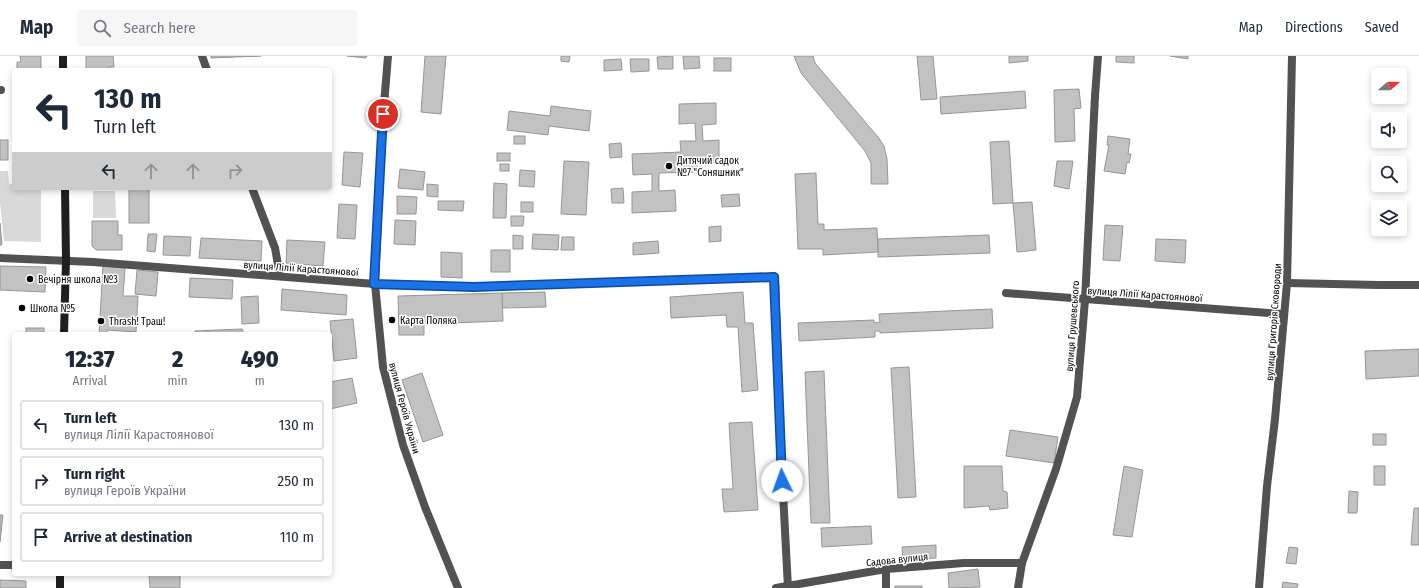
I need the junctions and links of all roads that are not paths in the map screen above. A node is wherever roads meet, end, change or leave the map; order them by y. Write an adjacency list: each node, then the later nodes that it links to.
1 (63, 56): 6 (street)
2 (202, 56): 7 (street)
3 (388, 56): 14 (street, вулиця Героїв України)
4 (1098, 56): 17 (street, вулиця Грушевського)
5 (1292, 57): 13 (street, вулиця Григорія Сковороди)
6 (63, 68)
7 (206, 68)
8 (65, 190): 11 (street)
9 (253, 190): 12 (street)
10 (0, 258): 11 (street, вулиця Лілії Карастоянової)
11 (66, 260): 12 (street, вулиця Лілії Карастоянової); 19 (street)
12 (280, 276): 14 (street, вулиця Лілії Карастоянової)
13 (1287, 283): 15 (street); 18 (street, вулиця Григорія Сковороди)
14 (374, 284): 25 (street, вулиця Лілії Карастоянової); 27 (street, вулиця Героїв України)
15 (1419, 285)
16 (1006, 293): 17 (street, вулиця Лілії Карастоянової)
17 (1085, 300): 18 (street, вулиця Лілії Карастоянової); 20 (street, вулиця Грушевського)
18 (1284, 314): 31 (street, вулиця Григорія Сковороди)
19 (64, 332)
20 (1022, 563): 23 (street, Садова вулиця); 30 (street, вулиця Грушевського)
21 (0, 565): 22 (street)
22 (12, 565)
23 (886, 569): 25 (street, Садова вулиця); 29 (street)
24 (60, 576): 26 (street)
25 (788, 587): 28 (street, Садова вулиця)
26 (60, 588)
27 (458, 588)
28 (776, 588)
29 (886, 588)
30 (1018, 588)
31 (1259, 588)

